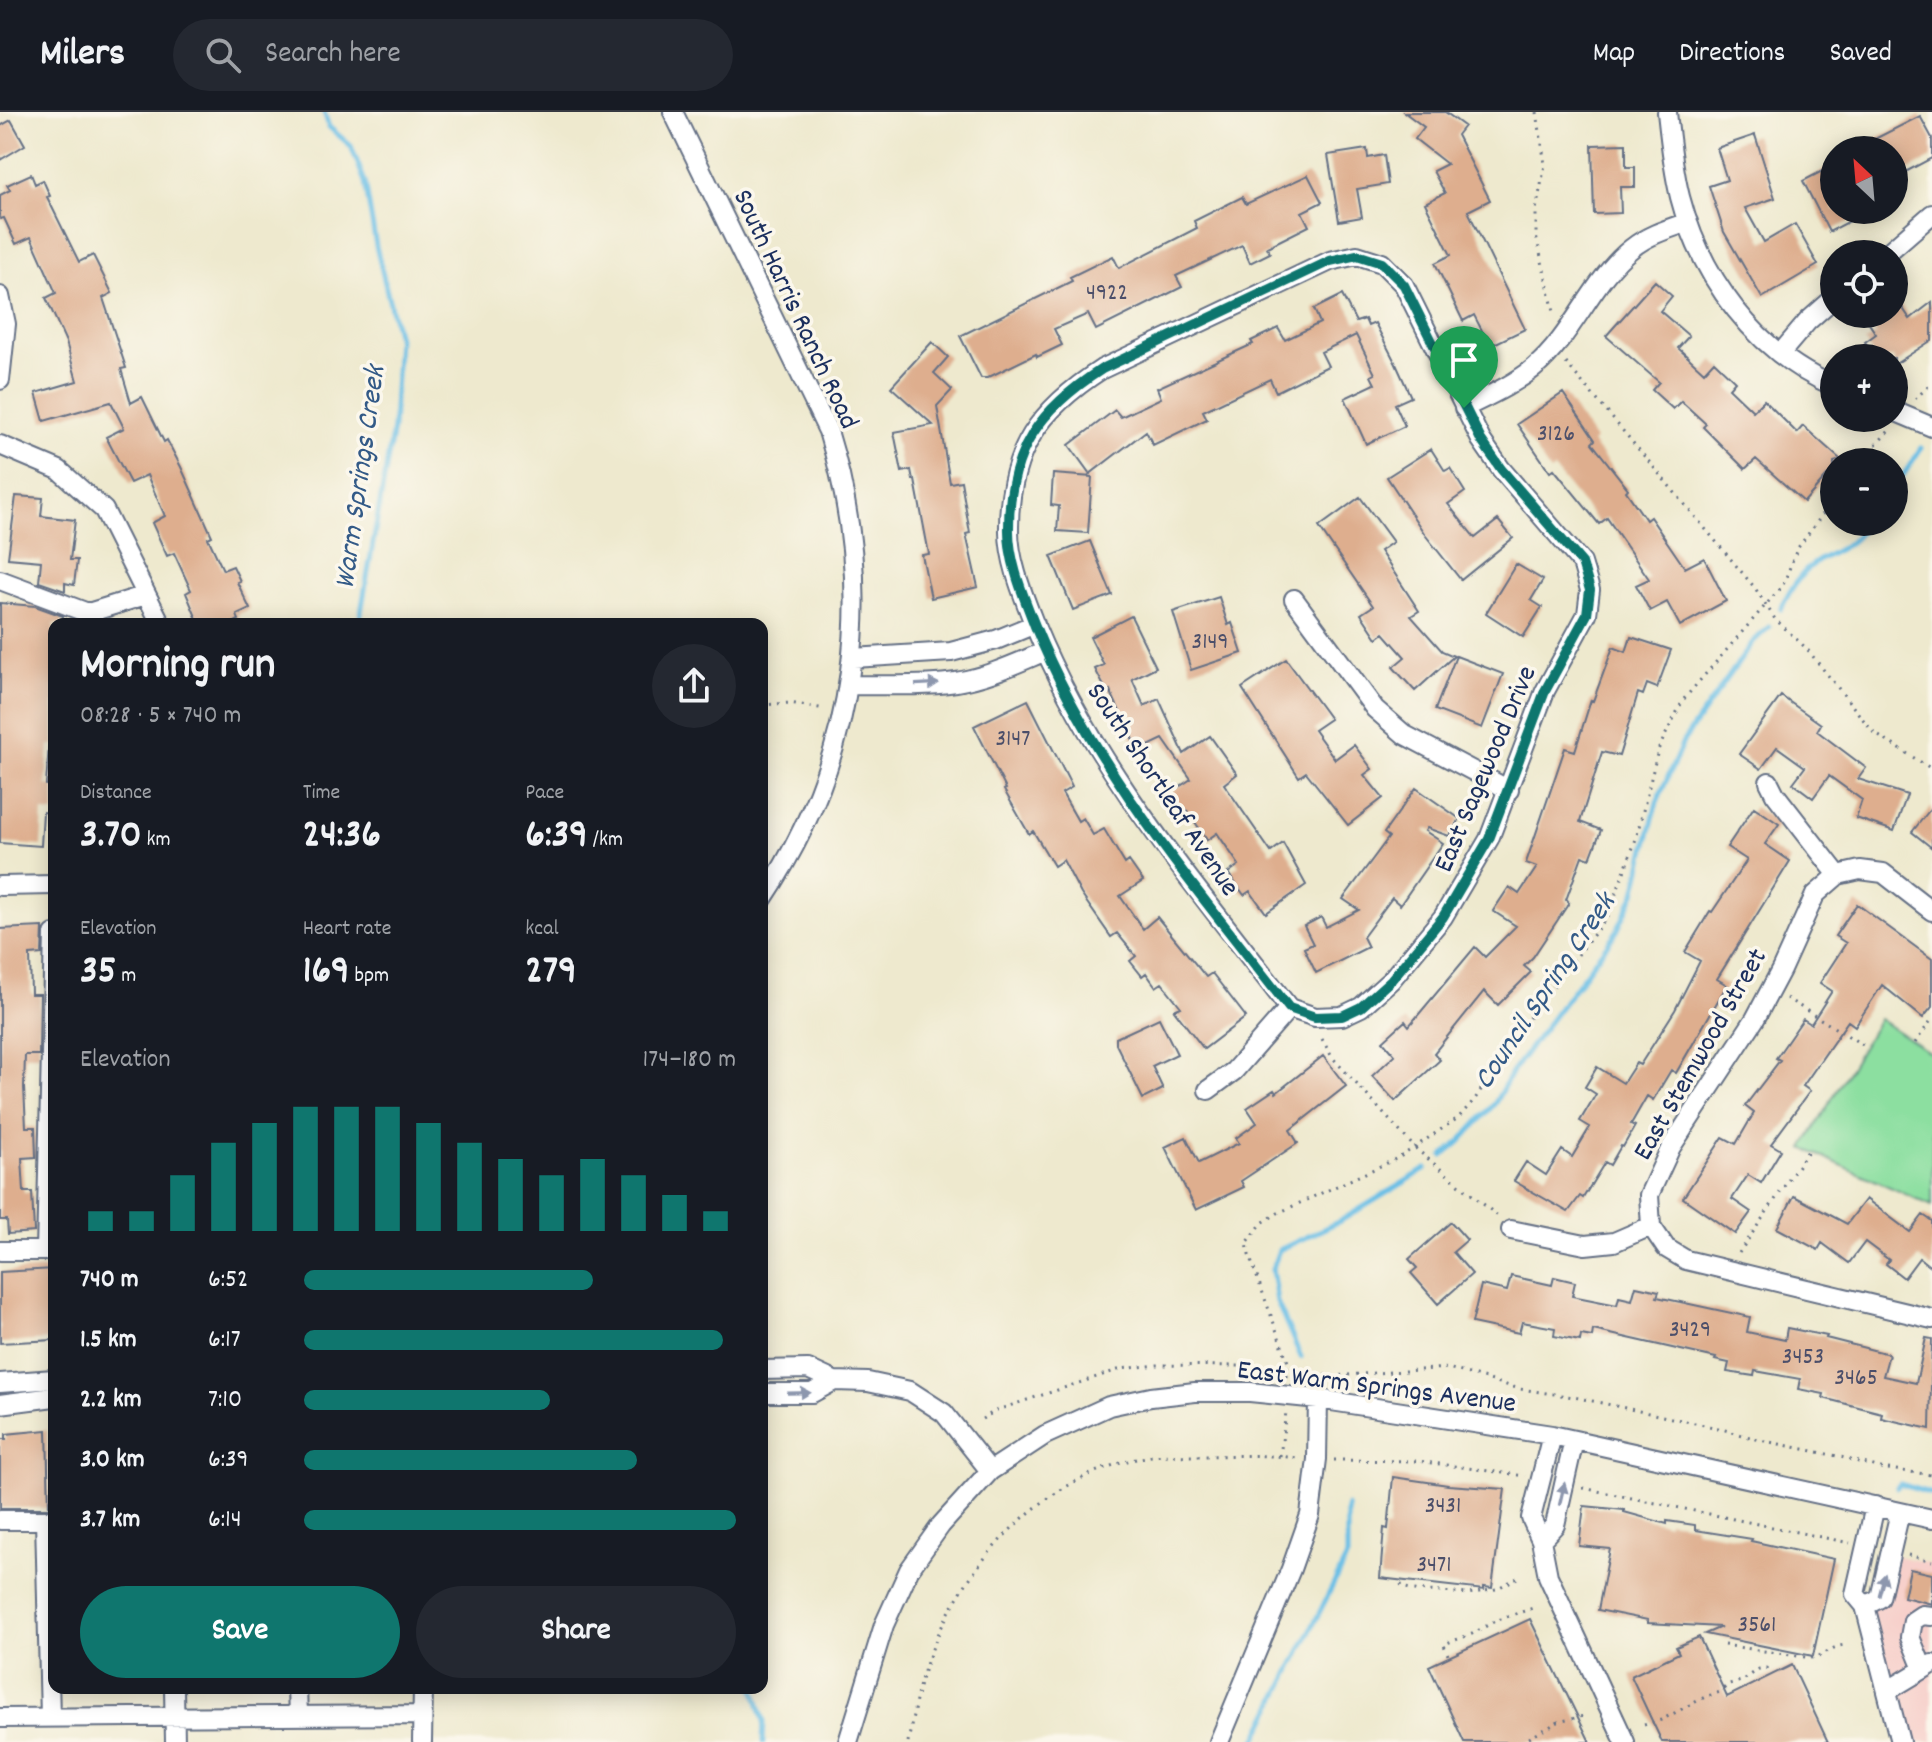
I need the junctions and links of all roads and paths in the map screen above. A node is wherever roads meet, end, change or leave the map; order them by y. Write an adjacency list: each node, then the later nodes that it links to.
1 (673, 112): 32 (street, South Harris Ranch Road)
2 (1537, 112): 9 (path)
3 (1667, 112): 5 (street)
4 (1932, 214): 6 (street)
5 (1688, 222): 10 (street); 16 (street)
6 (1902, 240)
7 (0, 296): 13 (street)
8 (1820, 310): 10 (street)
9 (1555, 317)
10 (1780, 354): 12 (street)
11 (1561, 358): 26 (path)
12 (1820, 379)
13 (0, 380)
14 (1932, 383): 15 (path)
15 (1908, 406)
16 (1464, 408): 30 (street, South Shortleaf Avenue); 38 (street, East Sagewood Drive)
17 (1908, 416): 18 (street)
18 (1932, 427)
19 (1884, 432): 21 (path)
20 (0, 445): 24 (street)
21 (1871, 448)
22 (1820, 518): 26 (path)
23 (0, 580): 27 (street)
24 (146, 595): 28 (street); 29 (street)
25 (1294, 599): 38 (street)
26 (1764, 604): 36 (path); 51 (path)
27 (86, 618)
28 (90, 618)
29 (158, 618)
30 (1035, 624): 31 (street, South Shortleaf Avenue); 32 (street)
31 (1046, 651): 33 (street, one-way to 31); 45 (street, South Shortleaf Avenue)
32 (853, 658): 33 (street, South Harris Ranch Road)
33 (849, 685): 35 (street, South Harris Ranch Road)
34 (768, 705): 35 (path)
35 (842, 713): 42 (street, South Harris Ranch Road)
36 (1932, 769)
37 (1769, 782): 39 (street)
38 (1509, 790): 45 (street, East Sagewood Drive)
39 (1838, 875): 43 (street); 53 (street, East Stemwood Street)
40 (48, 885): 41 (street)
41 (0, 886)
42 (768, 891)
43 (1932, 911)
44 (1786, 998): 49 (path)
45 (1289, 1008): 50 (street)
46 (1932, 1019): 48 (path)
47 (1322, 1039): 51 (path)
48 (1915, 1043)
49 (1863, 1045)
50 (1208, 1090)
51 (1415, 1148): 54 (path); 63 (path)
52 (1808, 1151): 57 (path)
53 (1651, 1226): 54 (street); 58 (street)
54 (1511, 1230)
55 (0, 1251): 56 (street)
56 (48, 1251)
57 (1739, 1253)
58 (1932, 1319)
59 (768, 1370): 61 (street)
60 (48, 1379): 62 (street)
61 (834, 1381): 64 (street, one-way to 61); 73 (street)
62 (0, 1383)
63 (1285, 1383)
64 (768, 1393)
65 (48, 1398): 67 (street)
66 (1318, 1399): 69 (street, East Warm Springs Avenue); 72 (street); 73 (street, East Warm Springs Avenue)
67 (0, 1404)
68 (1286, 1423): 71 (path)
69 (1552, 1435): 70 (street, East Warm Springs Avenue); 74 (street)
70 (1574, 1440): 75 (street); 76 (street, East Warm Springs Avenue)
71 (1280, 1456): 72 (path); 110 (path)
72 (1317, 1459): 74 (path); 111 (street)
73 (990, 1471): 109 (street, East Warm Springs Avenue)
74 (1541, 1479): 81 (street)
75 (1564, 1484): 81 (street, one-way to 75); 82 (path)
76 (1875, 1506): 77 (street, East Warm Springs Avenue); 82 (street)
77 (1900, 1512): 78 (street, East Warm Springs Avenue); 83 (street)
78 (1932, 1519)
79 (0, 1520): 80 (street)
80 (48, 1520)
81 (1541, 1540): 113 (street)
82 (1866, 1546): 87 (street)
83 (1891, 1552): 84 (path); 87 (street, one-way to 83)
84 (1932, 1561)
85 (1521, 1576): 86 (path)
86 (1401, 1584)
87 (1865, 1606): 95 (street)
88 (1536, 1607): 92 (path)
89 (1932, 1616): 93 (street)
90 (1724, 1645): 91 (path)
91 (1847, 1645)
92 (1448, 1655)
93 (1930, 1666): 95 (street)
94 (1770, 1672): 106 (path)
95 (1887, 1691): 114 (street)
96 (50, 1694): 103 (street)
97 (174, 1694): 104 (street)
98 (297, 1694): 102 (street)
99 (423, 1694): 100 (street)
100 (422, 1715): 102 (street); 108 (street)
101 (1588, 1715): 112 (path)
102 (298, 1716): 104 (street)
103 (50, 1717): 104 (street); 105 (street)
104 (174, 1717): 107 (street)
105 (0, 1718)
106 (1644, 1725)
107 (175, 1742)
108 (422, 1742)
109 (848, 1742)
110 (908, 1742)
111 (1219, 1742)
112 (1522, 1742)
113 (1625, 1742)
114 (1900, 1742)

